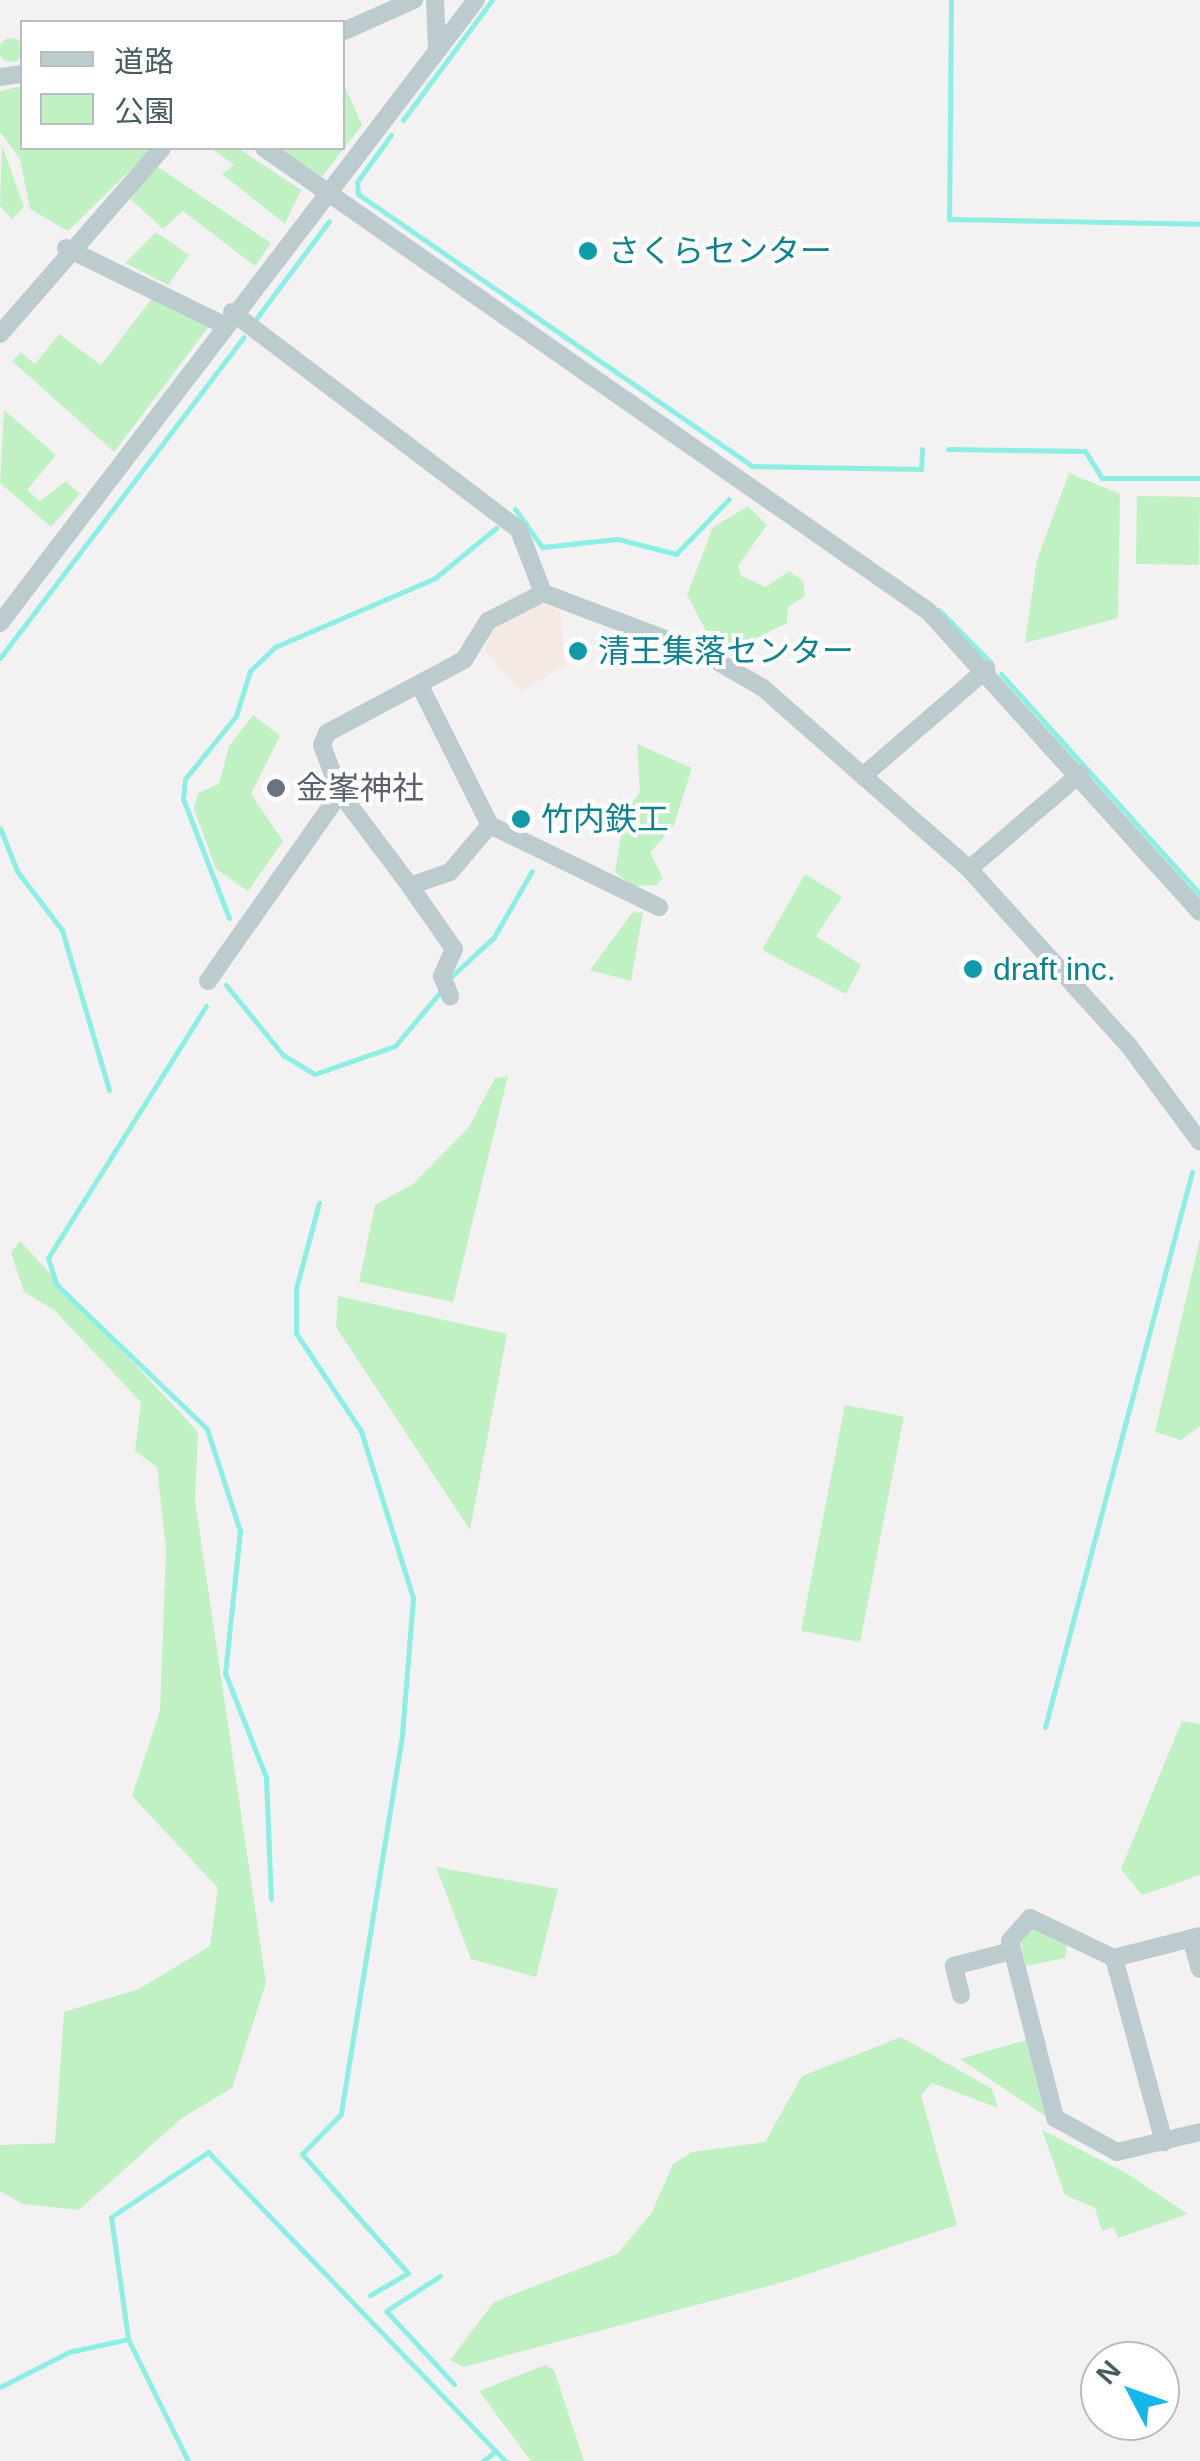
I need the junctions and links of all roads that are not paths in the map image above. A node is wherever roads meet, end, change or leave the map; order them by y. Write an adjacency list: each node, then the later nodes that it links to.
1 (414, 0): 4 (street)
2 (435, 0): 5 (street)
3 (476, 0): 5 (street)
4 (345, 31)
5 (437, 48): 8 (street)
6 (160, 150): 9 (street)
7 (267, 150): 8 (street)
8 (329, 191): 10 (street); 14 (street)
9 (66, 248): 10 (street); 11 (street)
10 (227, 318): 12 (street); 13 (street)
11 (0, 334)
12 (543, 593): 15 (street); 17 (street)
13 (0, 624)
14 (987, 669): 16 (street); 17 (street)
15 (419, 684): 18 (street); 19 (street)
16 (1080, 774): 20 (street); 23 (street)
17 (864, 775): 20 (street)
18 (340, 793): 21 (street); 24 (street)
19 (490, 825): 21 (street); 22 (street)
20 (969, 869): 26 (street)
21 (410, 886): 25 (street)
22 (659, 907)
23 (1200, 912)
24 (208, 981)
25 (450, 996)
26 (1200, 1142)
27 (1195, 1937): 29 (street); 30 (street)
28 (1011, 1951): 29 (street); 31 (street); 33 (street)
29 (1114, 1958): 33 (street)
30 (1200, 1969)
31 (962, 1995)
32 (1200, 2132): 33 (street)
33 (1164, 2142)

